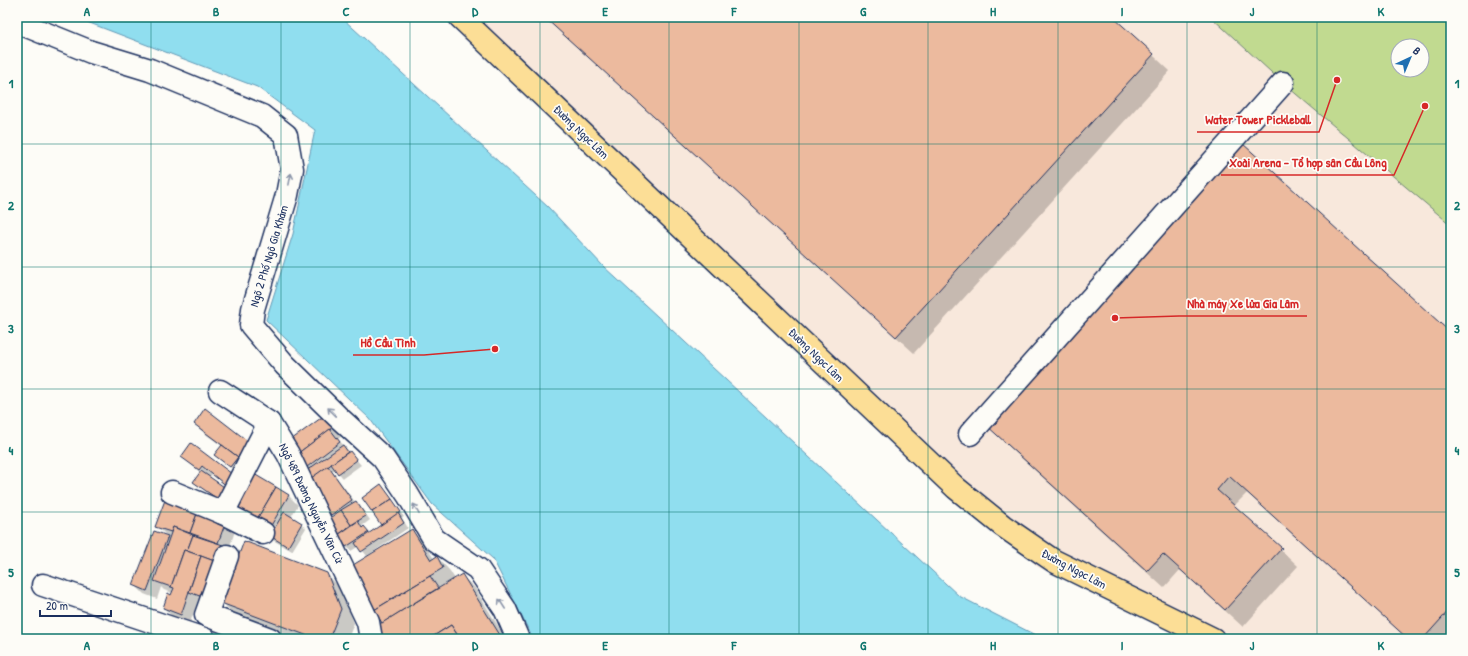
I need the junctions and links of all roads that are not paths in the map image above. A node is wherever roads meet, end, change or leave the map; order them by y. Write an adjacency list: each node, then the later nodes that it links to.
1 (460, 17): 16 (main road, Đường Ngọc Lâm)
2 (17, 22): 15 (street, Ngõ 2 Phố Ngô Gia Khảm, one-way to 2)
3 (1283, 83): 6 (street)
4 (220, 391): 5 (street, Ngõ 489 Đường Nguyễn Văn Cừ)
5 (269, 423): 8 (street); 14 (street, Ngõ 489 Đường Nguyễn Văn Cừ)
6 (970, 434)
7 (172, 492): 8 (street)
8 (224, 513): 9 (street)
9 (263, 533)
10 (227, 556): 13 (street)
11 (43, 585): 12 (street)
12 (204, 639)
13 (270, 639)
14 (371, 639)
15 (518, 639)
16 (1213, 639)

